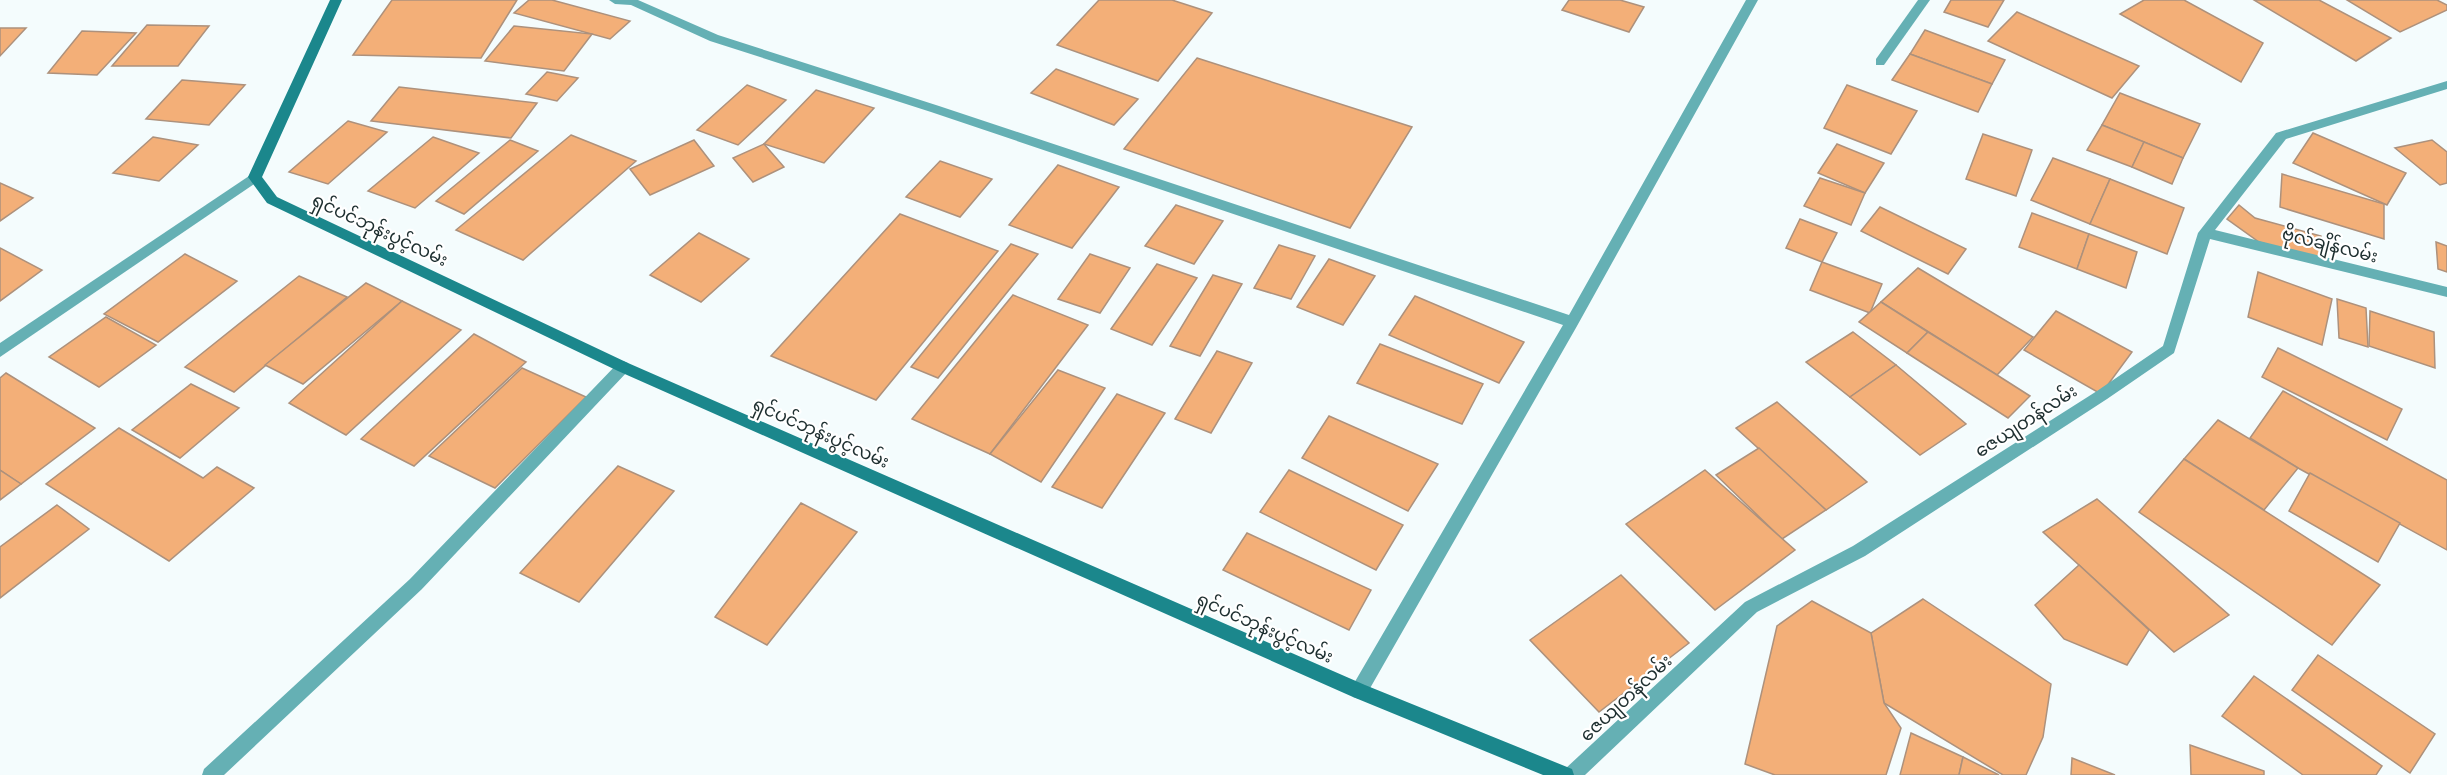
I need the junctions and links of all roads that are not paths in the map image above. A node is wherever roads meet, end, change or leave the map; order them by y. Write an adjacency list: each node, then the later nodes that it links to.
1 (336, 0): 8 (street)
2 (615, 0): 5 (street)
3 (1752, 0): 11 (street)
4 (1924, 0): 6 (street)
5 (635, 1): 11 (street)
6 (1880, 62)
7 (2447, 85): 9 (street, ဇေယျတန်လမ်း)
8 (255, 177): 12 (street); 13 (street, ရှင်ပင်ဘုန်းပွင့်လမ်း)
9 (2205, 233): 10 (street, ဗိုလ်ချိန်လမ်း); 17 (street, ဇေယျတန်လမ်း)
10 (2447, 292)
11 (1572, 322): 14 (street)
12 (0, 351)
13 (623, 367): 14 (street, ရှင်ပင်ဘုန်းပွင့်လမ်း); 15 (street)
14 (1359, 691): 16 (street, ရှင်ပင်ဘုန်းပွင့်လမ်း)
15 (211, 775)
16 (1565, 775)
17 (1572, 775)

